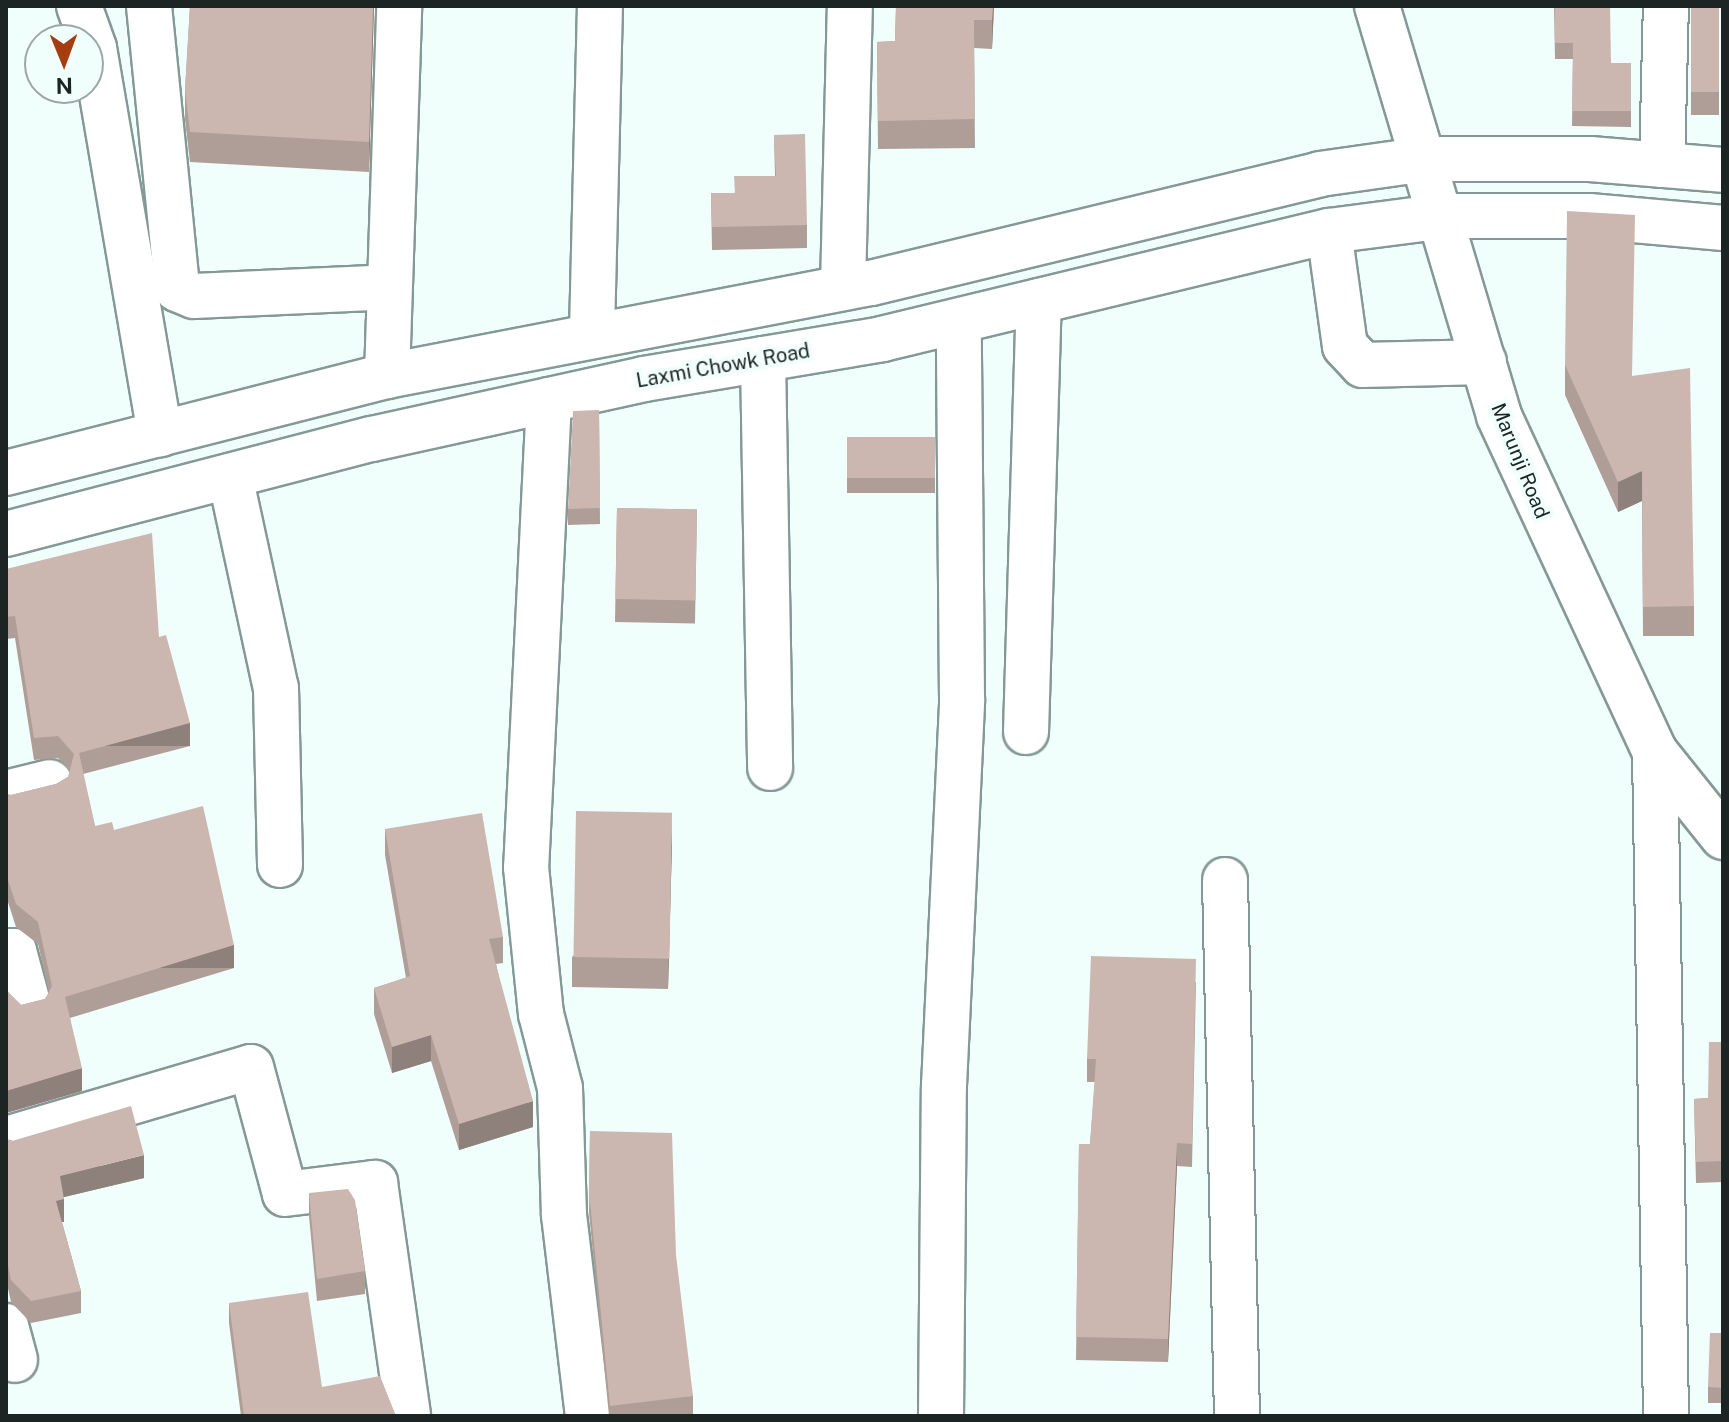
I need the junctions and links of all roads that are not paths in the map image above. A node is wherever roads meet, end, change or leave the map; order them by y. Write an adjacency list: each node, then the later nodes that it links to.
1 (79, 6): 24 (street)
2 (149, 6): 14 (street)
3 (399, 6): 14 (street)
4 (600, 6): 18 (street)
5 (850, 6): 15 (street)
6 (1377, 6): 8 (street, Marunji Road)
7 (1666, 6): 9 (street)
8 (1426, 159): 9 (street); 11 (street, Marunji Road); 15 (street)
9 (1662, 165): 10 (street)
10 (1723, 170)
11 (1444, 216): 12 (street, Laxmi Chowk Road); 13 (street, Laxmi Chowk Road); 21 (street, Marunji Road)
12 (1723, 228)
13 (1329, 231): 16 (street, Laxmi Chowk Road); 21 (street)
14 (389, 287): 22 (street)
15 (843, 287): 18 (street)
16 (1039, 301): 17 (street, Laxmi Chowk Road); 28 (street)
17 (959, 321): 20 (street, Laxmi Chowk Road); 41 (street)
18 (592, 332): 19 (street)
19 (523, 346): 22 (street); 23 (street)
20 (763, 359): 23 (street, Laxmi Chowk Road); 30 (street)
21 (1484, 362): 29 (street, Marunji Road)
22 (387, 376): 24 (street)
23 (539, 402): 26 (street, Laxmi Chowk Road); 40 (street)
24 (160, 434): 25 (street)
25 (6, 473)
26 (230, 476): 27 (street, Laxmi Chowk Road); 34 (street)
27 (6, 534)
28 (1026, 732)
29 (1655, 752): 33 (street, Marunji Road); 43 (street)
30 (770, 768)
31 (50, 782): 32 (street)
32 (6, 793)
33 (1723, 837)
34 (280, 865)
35 (1225, 880): 42 (street)
36 (6, 951): 37 (street)
37 (28, 1003)
38 (6, 1139): 39 (street)
39 (408, 1416)
40 (588, 1416)
41 (941, 1416)
42 (1237, 1416)
43 (1666, 1416)

